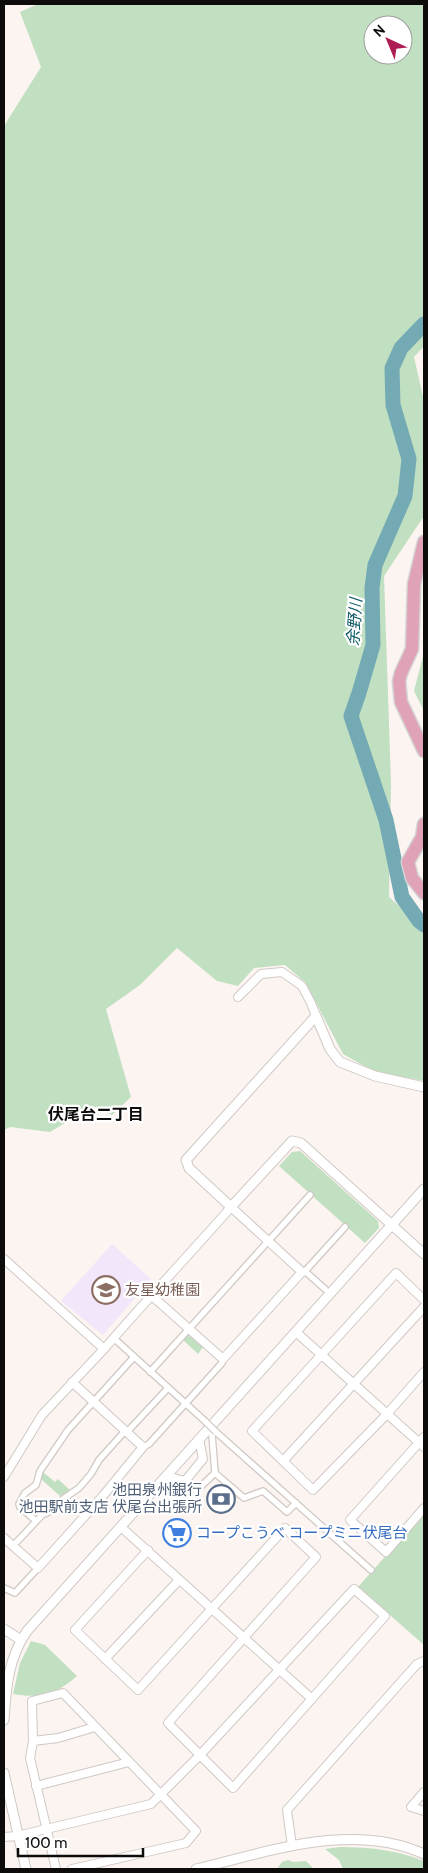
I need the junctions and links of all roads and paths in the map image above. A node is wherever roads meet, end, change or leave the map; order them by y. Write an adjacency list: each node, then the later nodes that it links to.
1 (424, 542): 2 (highway)
2 (424, 751)
3 (424, 824): 4 (highway)
4 (424, 893)
5 (238, 997): 6 (street)
6 (316, 1016): 7 (street); 10 (street)
7 (424, 1088)
8 (424, 1188): 11 (street)
9 (310, 1195): 13 (street)
10 (231, 1207): 11 (street); 13 (street); 18 (street)
11 (393, 1224): 14 (street); 22 (street)
12 (345, 1227): 16 (street)
13 (268, 1241): 16 (street); 21 (street)
14 (424, 1254)
15 (4, 1259): 24 (street)
16 (302, 1272): 17 (street); 27 (street)
17 (325, 1289)
18 (152, 1296): 21 (street); 24 (street)
19 (424, 1300): 25 (street)
20 (424, 1307): 31 (street)
21 (189, 1329): 27 (street); 28 (street)
22 (296, 1332): 25 (street); 38 (street)
23 (118, 1342): 26 (street)
24 (104, 1349): 30 (street)
25 (322, 1355): 31 (street); 41 (street)
26 (134, 1357): 28 (street); 33 (street)
27 (223, 1359): 34 (street)
28 (150, 1372): 32 (street)
29 (424, 1372): 35 (street)
30 (72, 1382): 33 (street); 44 (street)
31 (354, 1385): 35 (street); 41 (street)
32 (168, 1388): 34 (street); 36 (street)
33 (94, 1402): 36 (street); 48 (street)
34 (186, 1404): 37 (street, bridge); 40 (street)
35 (387, 1414): 39 (street); 41 (street)
36 (126, 1432): 40 (street); 48 (street)
37 (214, 1434): 42 (street); 46 (street)
38 (199, 1439): 43 (street); 43 (street)
39 (423, 1442): 47 (street)
40 (143, 1447): 53 (street)
41 (284, 1460)
42 (214, 1473): 45 (street); 46 (street)
43 (166, 1476): 49 (street)
44 (4, 1477)
45 (186, 1490)
46 (296, 1504): 54 (street)
47 (424, 1508)
48 (36, 1521): 51 (street)
49 (121, 1527): 52 (street); 60 (street)
50 (4, 1539): 51 (street)
51 (13, 1546): 53 (street)
52 (148, 1550): 55 (street); 61 (street)
53 (38, 1568): 56 (street)
54 (371, 1570)
55 (179, 1580): 57 (street); 61 (street)
56 (4, 1588)
57 (211, 1609): 59 (street); 59 (street); 61 (street)
58 (4, 1629): 60 (street)
59 (244, 1638): 63 (street); 69 (street)
60 (21, 1640): 64 (street)
61 (105, 1659)
62 (424, 1661): 80 (street)
63 (281, 1669): 65 (street); 65 (street); 69 (street)
64 (5, 1686): 66 (street)
65 (312, 1699): 69 (street)
66 (4, 1720)
67 (95, 1727): 68 (street); 68 (street); 70 (street)
68 (33, 1741): 73 (street)
69 (200, 1755): 75 (street)
70 (130, 1762): 73 (street); 75 (street)
71 (4, 1773): 72 (street)
72 (5, 1785): 78 (street)
73 (36, 1786): 77 (street)
74 (424, 1792): 76 (street)
75 (160, 1794): 77 (street); 84 (street)
76 (424, 1811)
77 (46, 1829): 78 (street); 83 (street)
78 (18, 1836): 79 (street); 82 (street)
79 (4, 1837)
80 (292, 1846): 81 (street); 85 (street)
81 (424, 1854)
82 (26, 1869)
83 (56, 1869)
84 (72, 1869)
85 (196, 1869)

